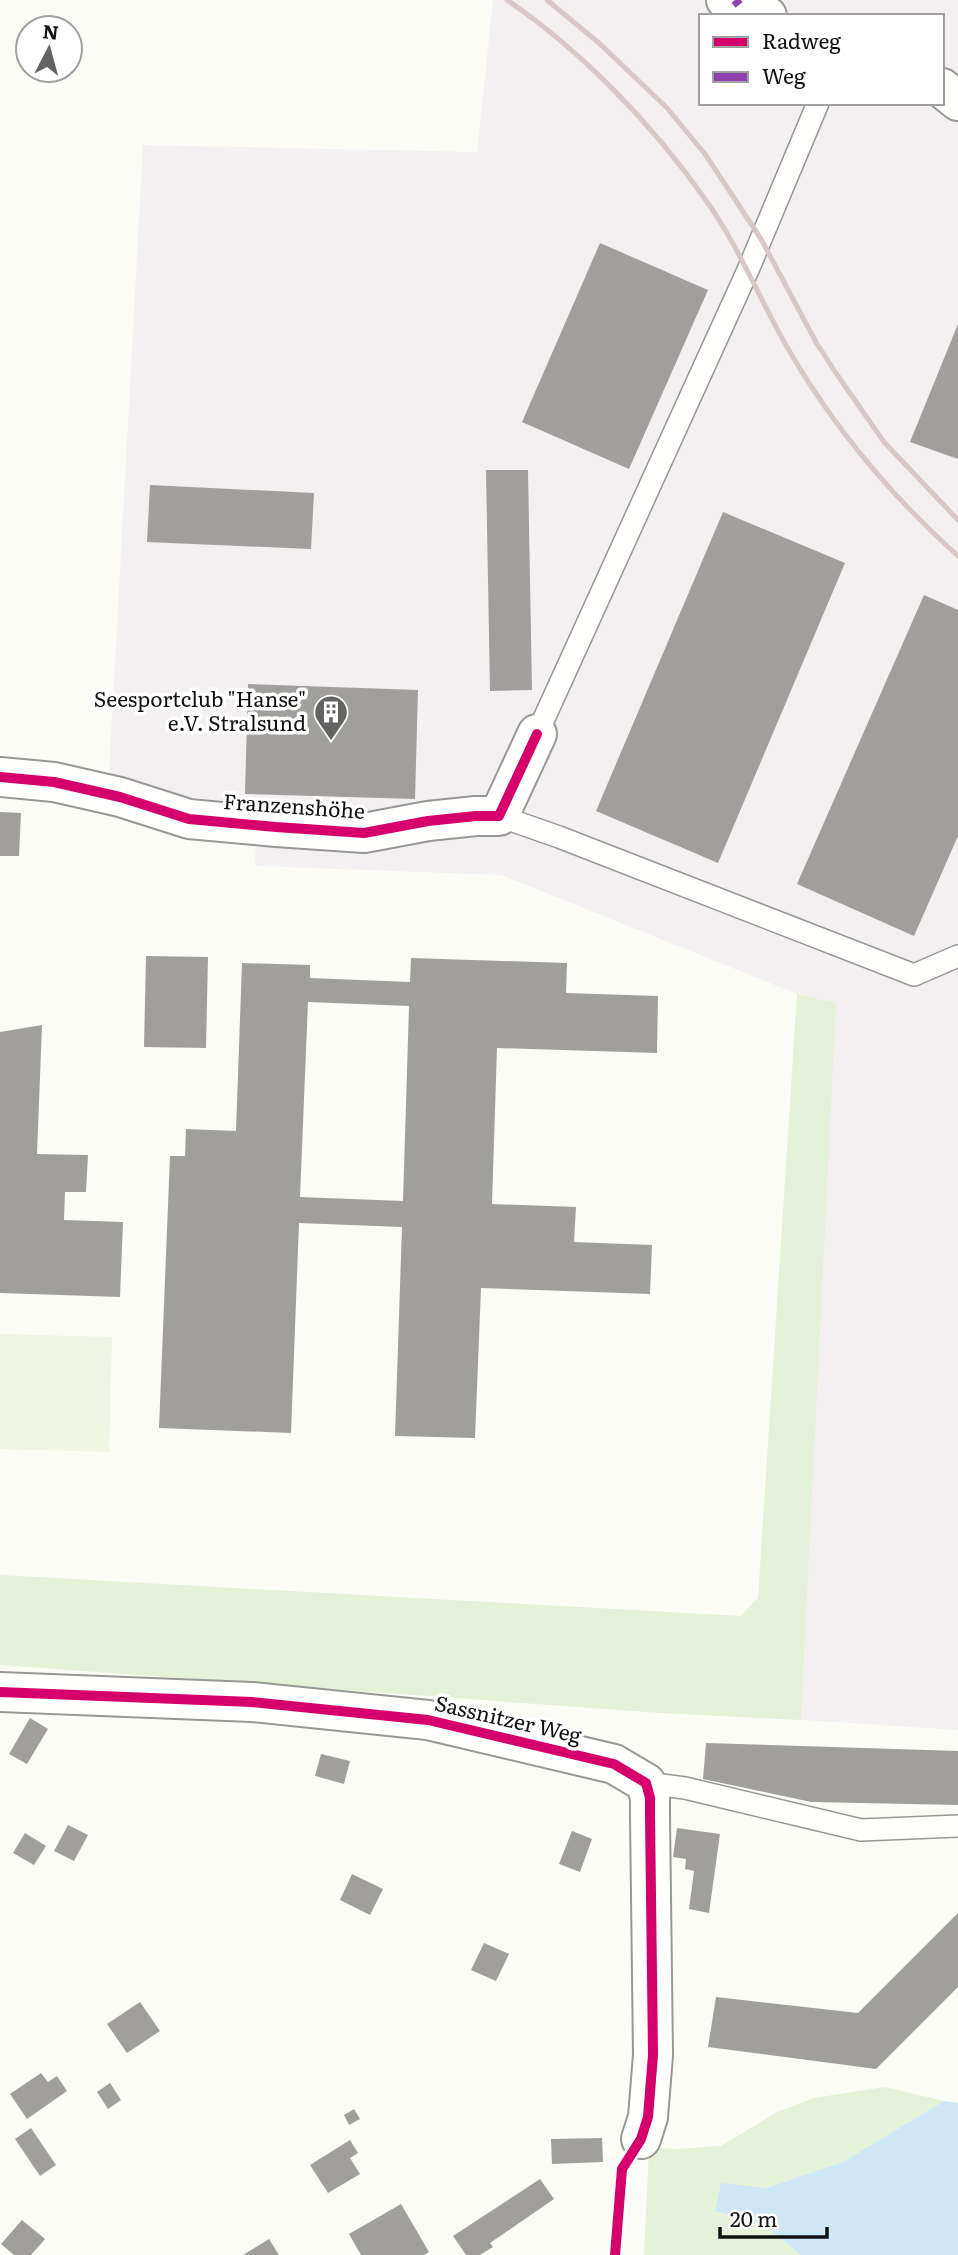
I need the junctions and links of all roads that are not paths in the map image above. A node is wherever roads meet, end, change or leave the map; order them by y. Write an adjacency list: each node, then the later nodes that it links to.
1 (726, 0): 2 (street)
2 (762, 14)
3 (944, 90): 4 (street)
4 (958, 102)
5 (817, 105): 6 (lane)
6 (537, 734): 8 (street)
7 (0, 777): 8 (street, Franzenshöhe)
8 (499, 816): 9 (lane)
9 (958, 956)
10 (0, 1692): 11 (street, Sassnitzer Weg)
11 (646, 1783): 12 (lane); 13 (street)
12 (958, 1826)
13 (640, 2139)

